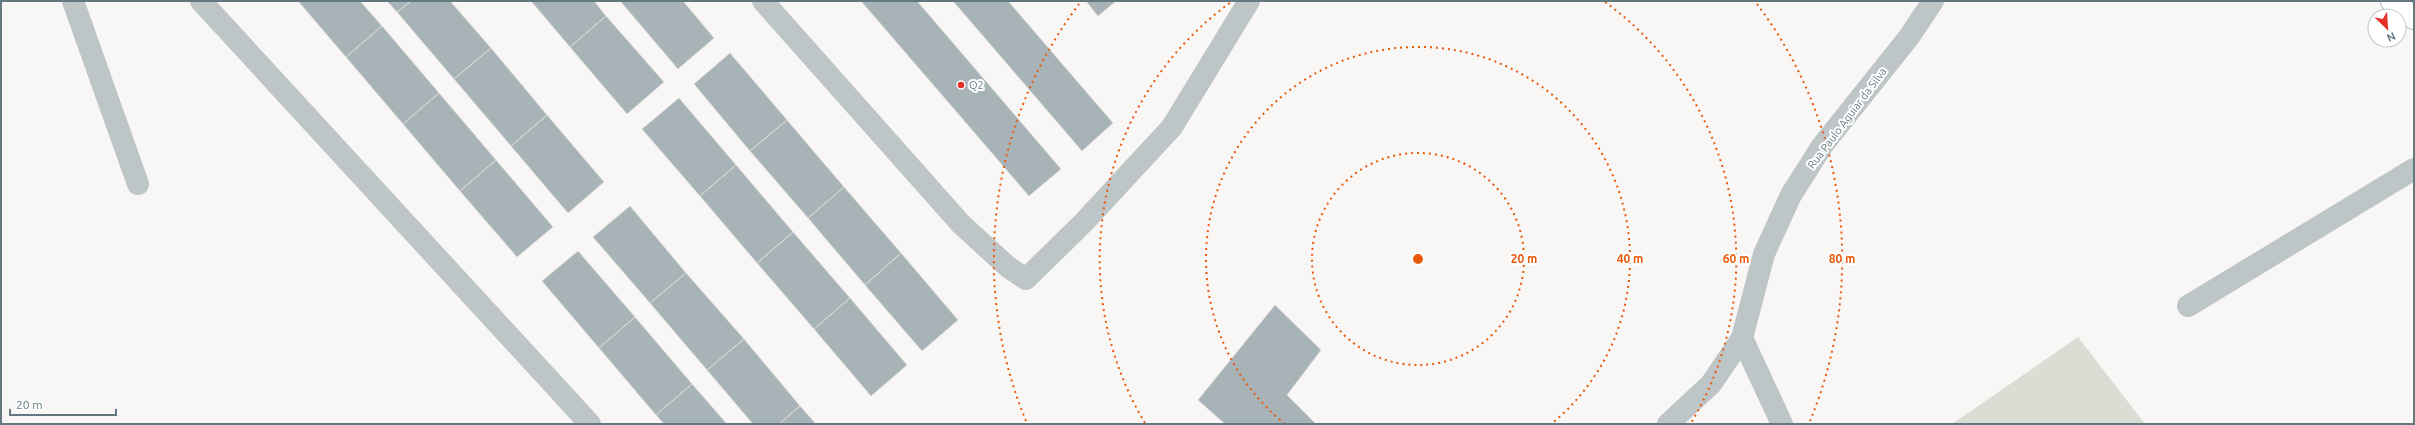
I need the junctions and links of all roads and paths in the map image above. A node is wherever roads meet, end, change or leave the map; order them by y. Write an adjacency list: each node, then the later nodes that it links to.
1 (73, 1): 9 (street)
2 (201, 1): 12 (street)
3 (763, 1): 4 (street)
4 (1249, 1)
5 (1934, 1): 11 (street, Rua Paulo Aguiar da Silva)
6 (2392, 1): 7 (main road)
7 (2414, 18)
8 (2414, 169): 10 (street)
9 (138, 184)
10 (2188, 306)
11 (1742, 338): 13 (street, Rua Paulo Aguiar da Silva); 14 (street)
12 (590, 424)
13 (1668, 424)
14 (1782, 424)

